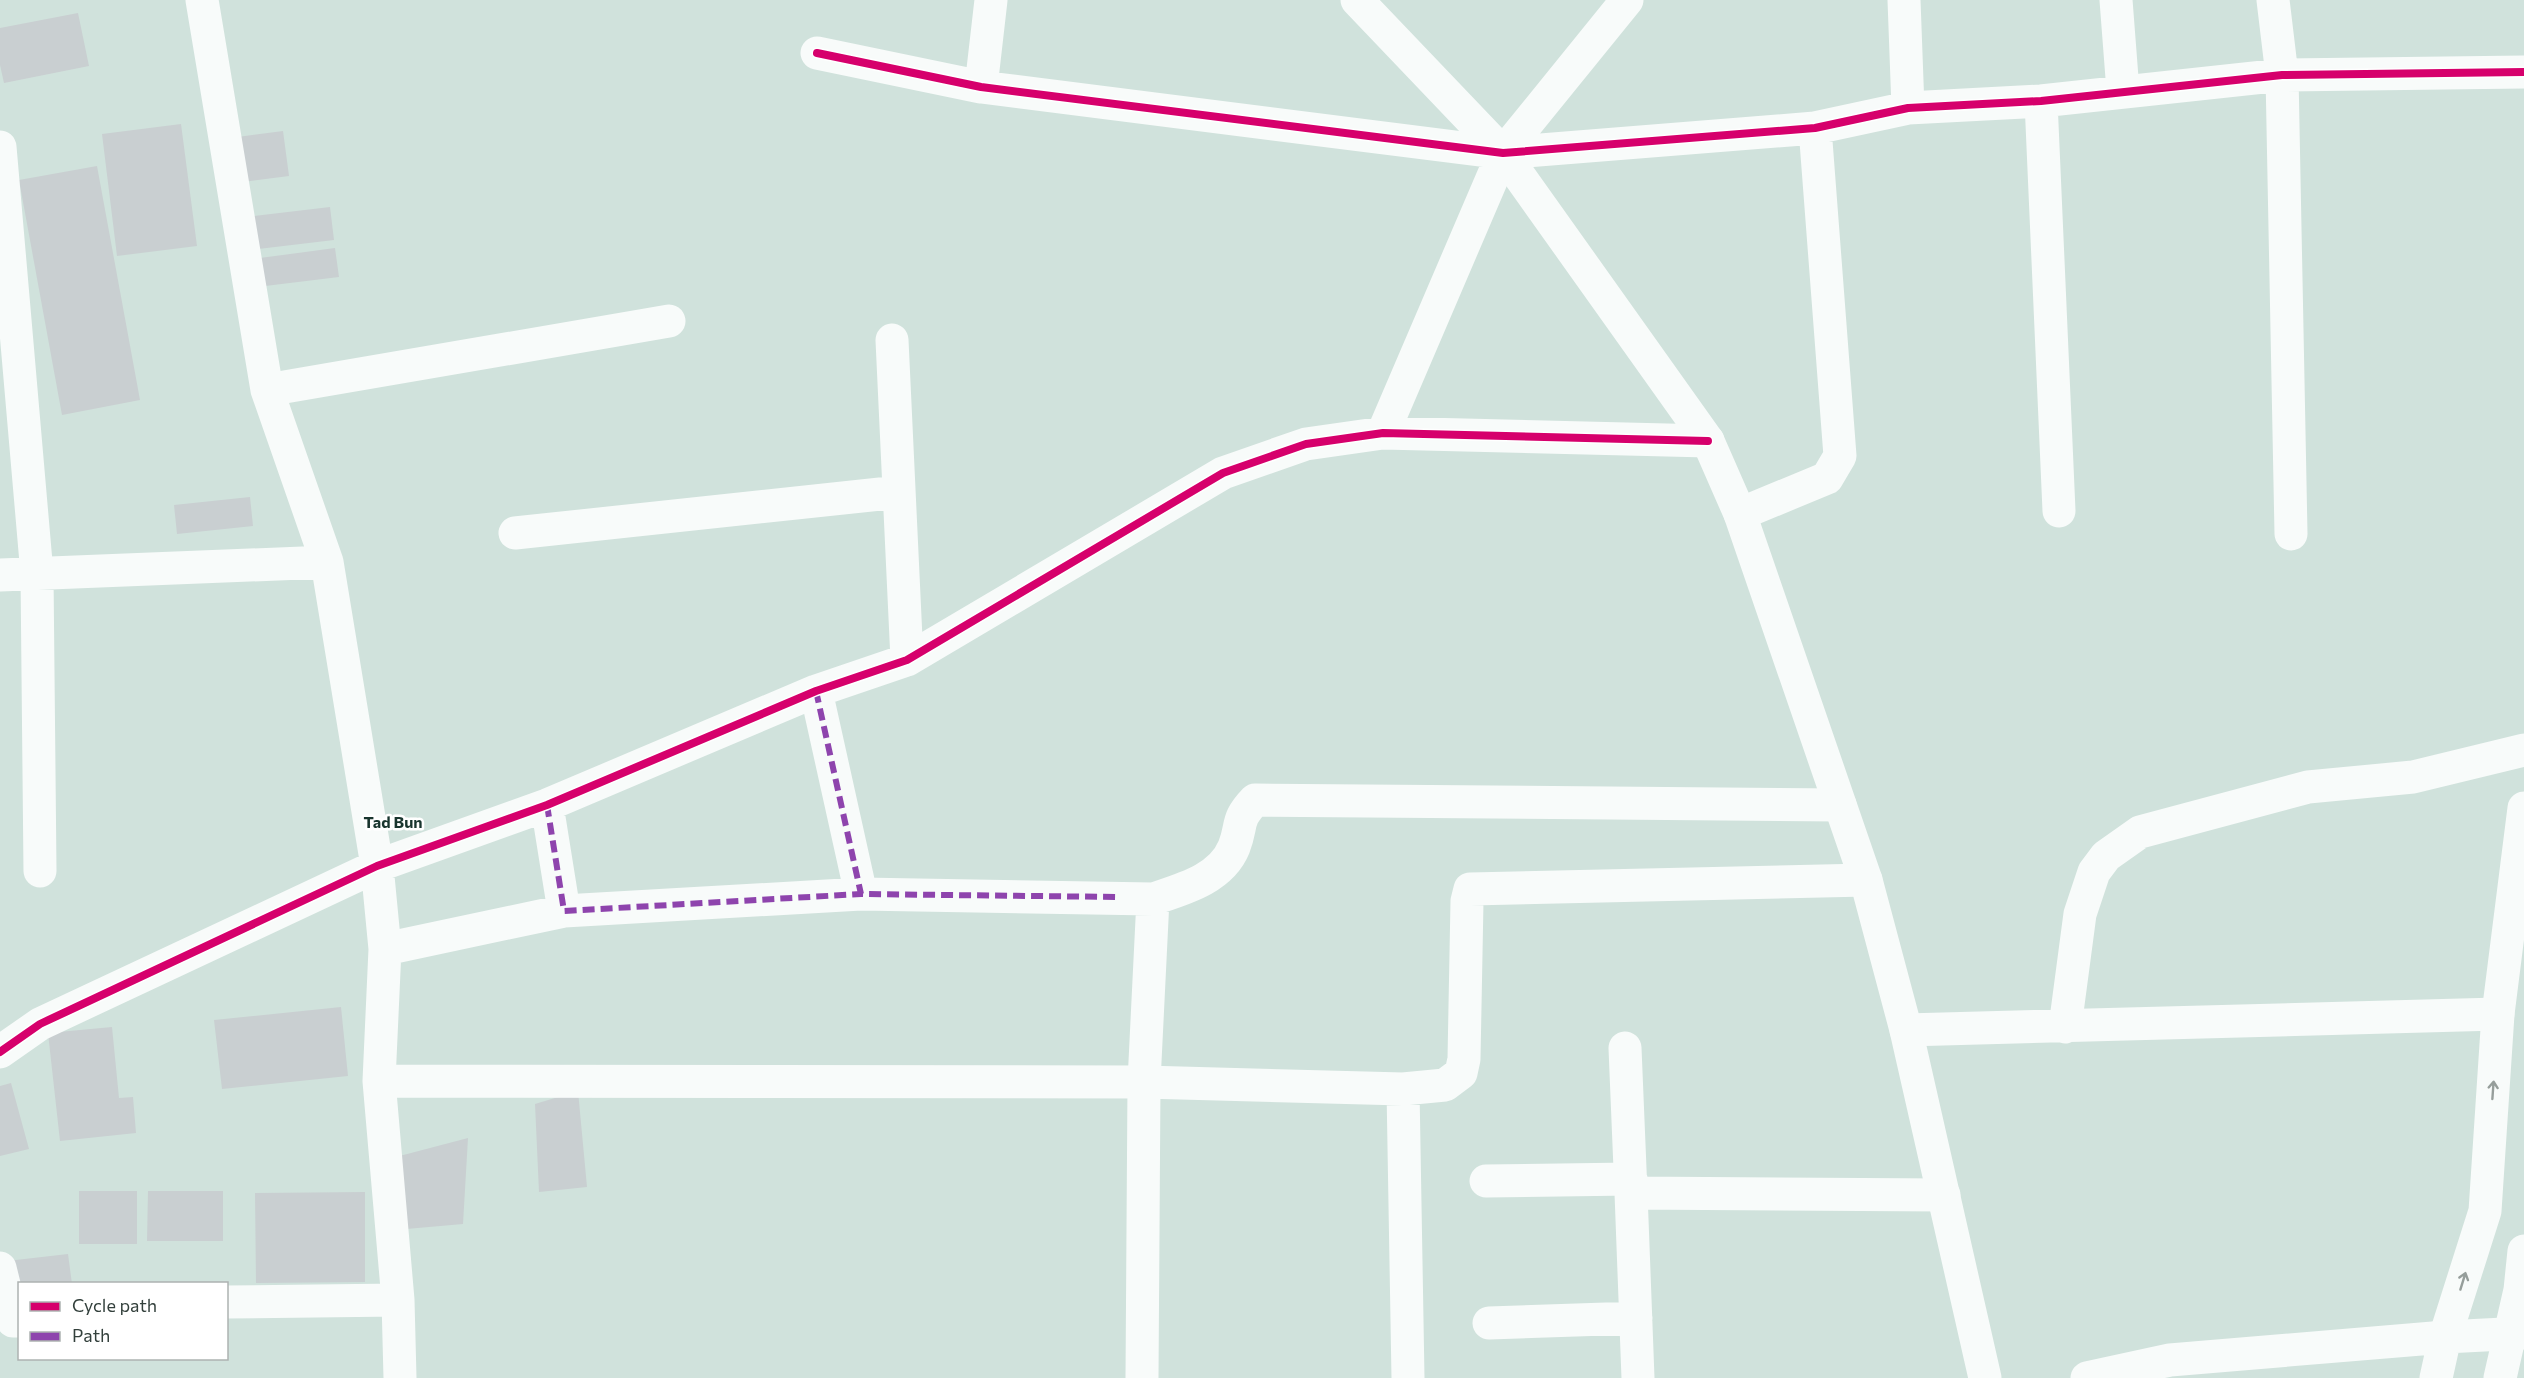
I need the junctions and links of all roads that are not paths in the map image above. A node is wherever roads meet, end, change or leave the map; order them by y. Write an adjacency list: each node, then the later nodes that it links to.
1 (202, 0): 20 (main road)
2 (991, 0): 11 (main road)
3 (1357, 0): 17 (main road)
4 (1627, 0): 17 (main road)
5 (1904, 0): 14 (main road)
6 (2116, 0): 12 (main road)
7 (2273, 0): 10 (main road)
8 (817, 53): 11 (main road)
9 (2524, 72): 10 (main road)
10 (2282, 75): 12 (main road); 27 (main road)
11 (981, 87): 17 (main road)
12 (2123, 91): 13 (main road)
13 (2041, 101): 14 (main road); 24 (main road)
14 (1908, 108): 15 (main road)
15 (1815, 128): 17 (main road); 25 (main road)
16 (0, 148): 29 (main road)
17 (1503, 153): 21 (main road); 22 (main road)
18 (669, 321): 20 (main road)
19 (892, 340): 23 (main road)
20 (267, 390): 28 (main road)
21 (1383, 433): 22 (main road); 31 (main road)
22 (1708, 441): 25 (main road)
23 (899, 492): 26 (main road); 31 (main road)
24 (2059, 511)
25 (1740, 514): 35 (main road)
26 (516, 533)
27 (2290, 534)
28 (327, 562): 29 (main road); 37 (main road)
29 (37, 573): 30 (main road); 38 (main road)
30 (0, 575)
31 (907, 660): 32 (main road)
32 (816, 691): 34 (main road); 40 (main road)
33 (2524, 750): 45 (main road)
34 (548, 805): 37 (main road); 42 (main road)
35 (1840, 805): 39 (main road); 41 (main road)
36 (2524, 808): 44 (main road)
37 (377, 866): 43 (main road); 48 (main road)
38 (40, 871)
39 (1866, 880): 46 (main road); 51 (main road)
40 (861, 894): 41 (main road); 42 (main road)
41 (1153, 898): 50 (main road)
42 (564, 911): 43 (main road)
43 (385, 949): 49 (main road)
44 (2498, 1014): 45 (main road); 63 (main road, one-way to 44)
45 (2065, 1027): 46 (main road)
46 (1906, 1030): 54 (main road)
47 (1624, 1048): 53 (main road)
48 (0, 1052)
49 (379, 1081): 50 (main road); 57 (main road)
50 (1144, 1082): 51 (main road); 65 (main road)
51 (1403, 1089): 66 (main road)
52 (1486, 1181): 53 (main road)
53 (1631, 1186): 54 (main road); 59 (main road)
54 (1944, 1195): 68 (main road)
55 (2524, 1251): 71 (main road)
56 (0, 1268): 61 (main road)
57 (398, 1300): 58 (main road); 64 (main road)
58 (228, 1302)
59 (1636, 1318): 60 (main road); 67 (main road)
60 (1489, 1323)
61 (11, 1324)
62 (2524, 1334): 63 (main road)
63 (2445, 1337): 69 (main road); 70 (main road)
64 (400, 1378)
65 (1142, 1378)
66 (1408, 1378)
67 (1638, 1378)
68 (1985, 1378)
69 (2087, 1378)
70 (2436, 1378)
71 (2500, 1378)

